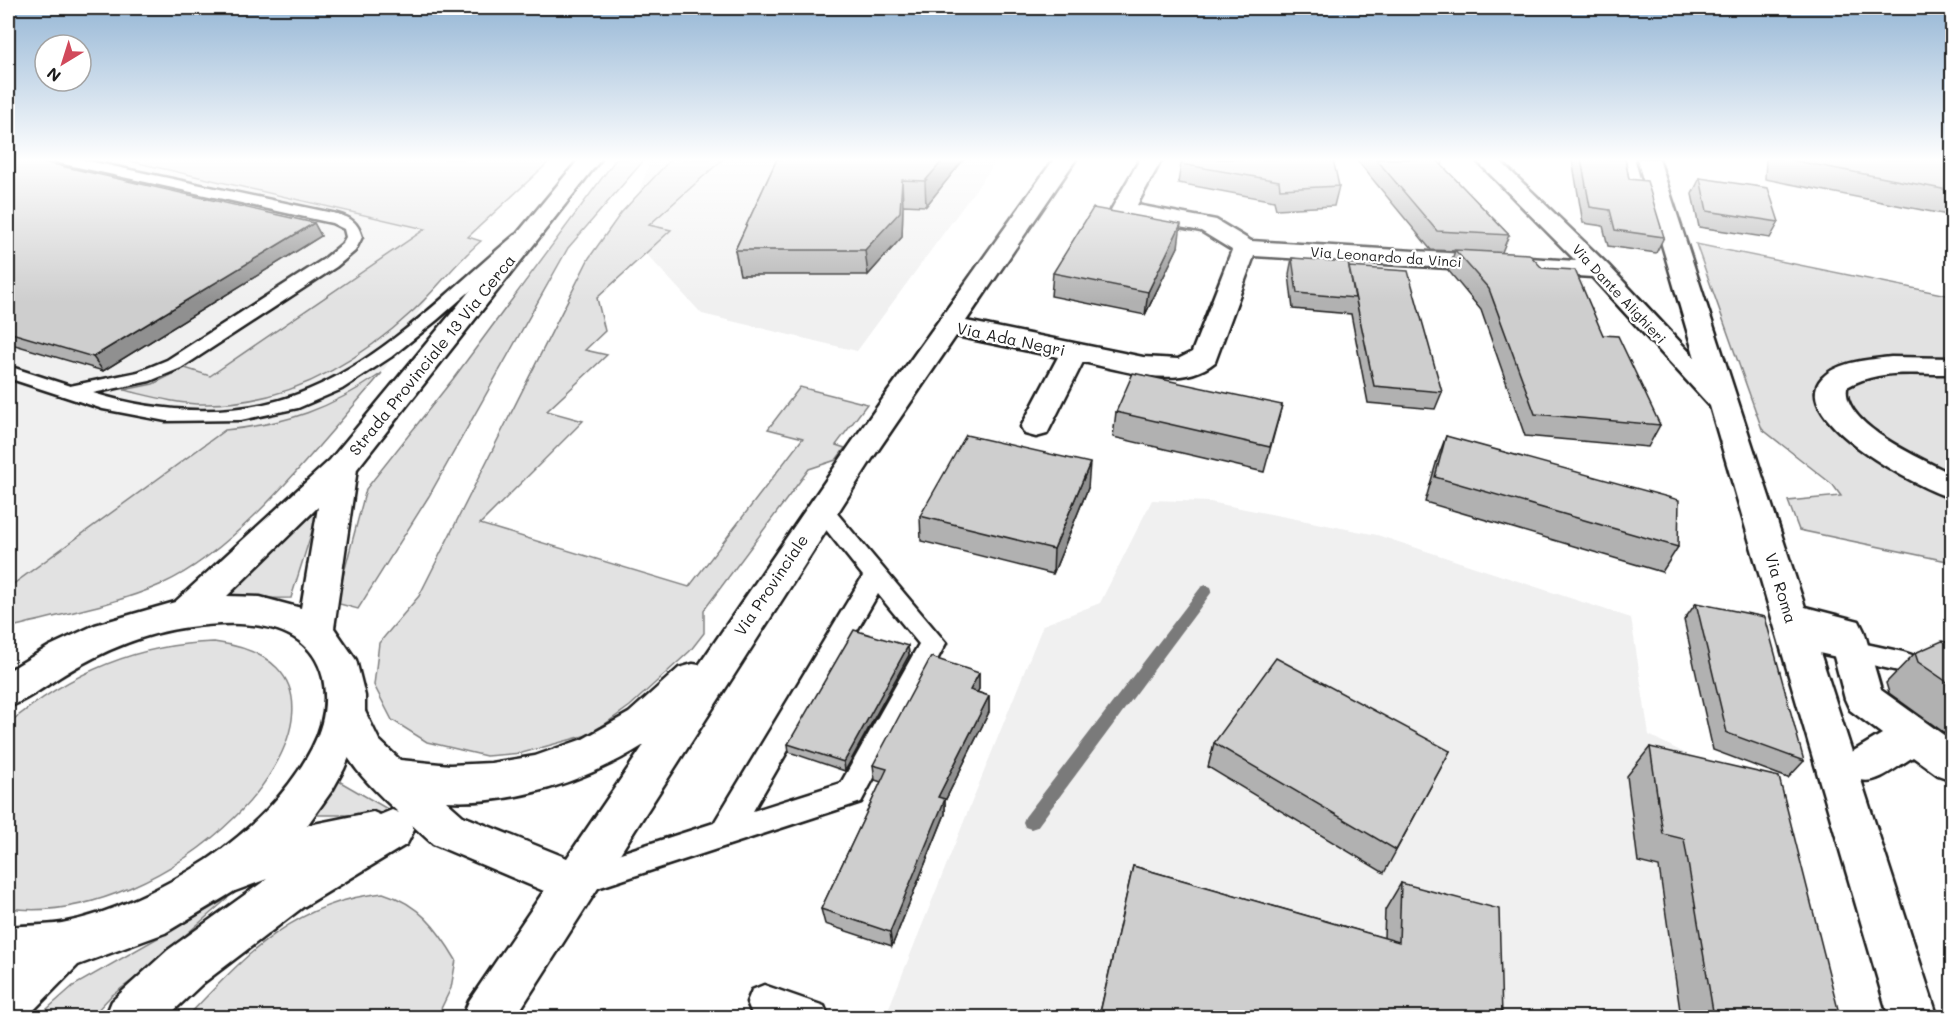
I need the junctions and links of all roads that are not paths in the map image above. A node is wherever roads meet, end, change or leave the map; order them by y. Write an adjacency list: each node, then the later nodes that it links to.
1 (281, 207): 14 (lane)
2 (552, 207): 7 (street, Strada Provinciale 13 Via Cerca)
3 (1031, 207): 10 (street, Via Provinciale)
4 (1125, 207): 8 (street)
5 (1535, 207): 9 (street, Via Dante Alighieri)
6 (1663, 207): 15 (street, Via Roma)
7 (536, 227): 14 (lane); 17 (street, Strada Provinciale 13 Via Cerca)
8 (1245, 248): 9 (street, Via Leonardo da Vinci); 11 (street, Via Ada Negri)
9 (1599, 270): 15 (street, Via Dante Alighieri)
10 (948, 326): 11 (street, Via Ada Negri); 19 (street, Via Provinciale)
11 (1074, 352): 16 (street, Via Ada Negri)
12 (1953, 366): 18 (street)
13 (8, 372): 14 (lane)
14 (73, 391)
15 (1724, 405): 22 (street, Via Roma)
16 (1036, 427)
17 (341, 467): 21 (street, Strada Provinciale 13 Via Cerca); 23 (street, Strada Provinciale 13 Via Cerca)
18 (1953, 487)
19 (822, 511): 20 (lane); 24 (street, Via Provinciale)
20 (875, 577): 37 (lane); 37 (lane)
21 (187, 612): 23 (street, Strada Provinciale 13 Via Cerca); 26 (street, Strada Provinciale 13 Via Cerca)
22 (1793, 628): 25 (street); 47 (street, Via Roma)
23 (315, 632): 30 (street, Strada Provinciale 13 Via Cerca)
24 (738, 636): 34 (street); 39 (street, Via Provinciale)
25 (1851, 651): 27 (lane); 31 (street)
26 (58, 659): 28 (street); 29 (street, Strada Provinciale 13 Via Cerca)
27 (1903, 662)
28 (8, 663)
29 (8, 691)
30 (345, 710): 34 (street); 38 (street, Strada Provinciale 13 Via Cerca)
31 (1914, 735): 32 (street); 33 (street)
32 (1953, 763)
33 (1867, 764)
34 (388, 776): 36 (street)
35 (392, 830): 36 (street); 38 (street); 44 (street)
36 (448, 830): 39 (street)
37 (724, 834): 39 (lane)
38 (222, 874): 40 (street, Strada Provinciale 13 Via Cerca)
39 (575, 882): 45 (street, Via Provinciale)
40 (64, 946): 41 (street, Strada Provinciale 13 Via Cerca); 42 (street, Strada Provinciale 13 Via Cerca)
41 (8, 950)
42 (8, 1000)
43 (764, 1002): 46 (lane)
44 (129, 1017)
45 (486, 1017)
46 (812, 1017)
47 (1914, 1017)

